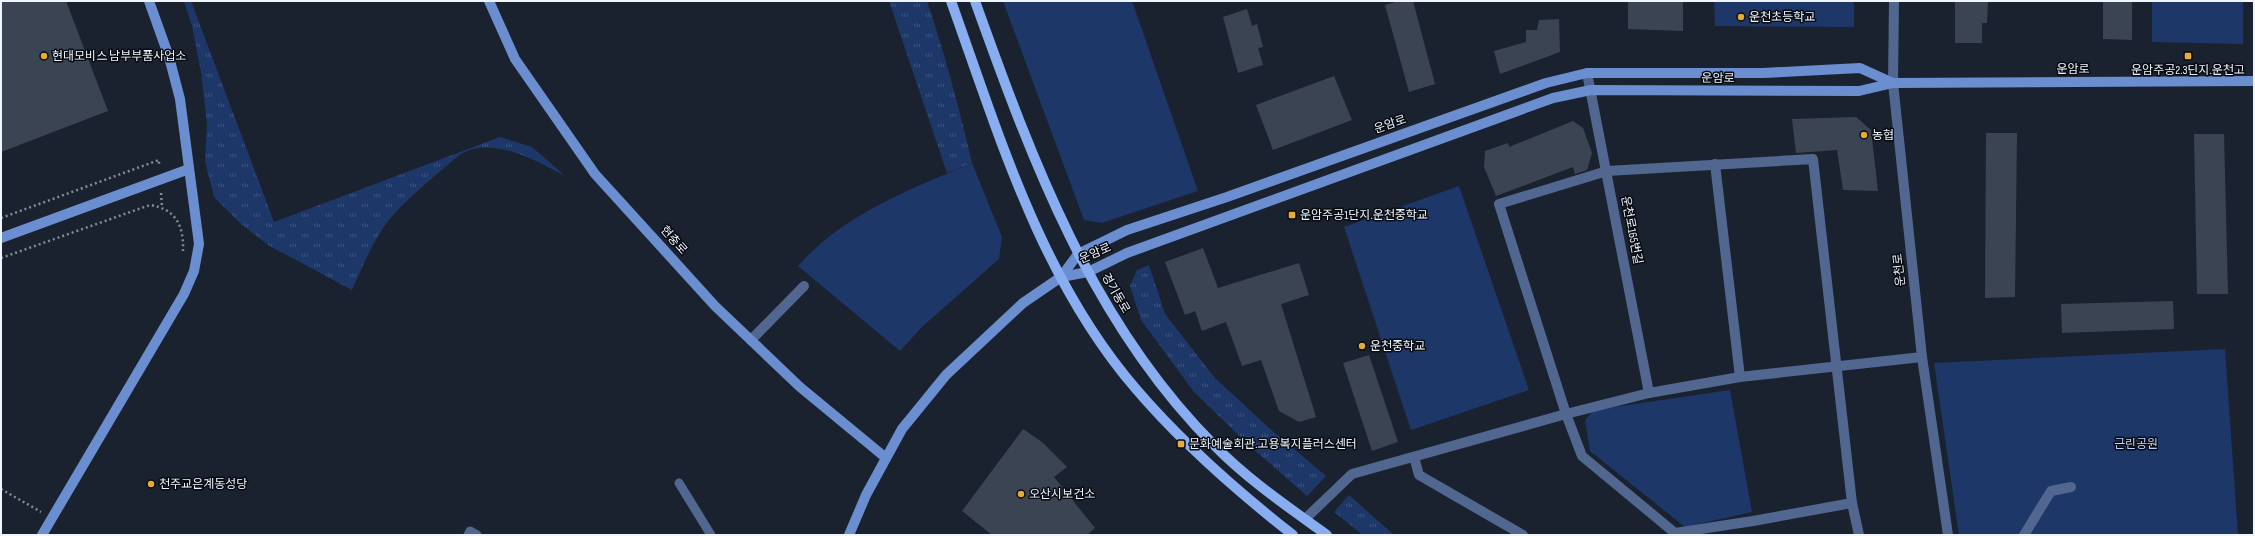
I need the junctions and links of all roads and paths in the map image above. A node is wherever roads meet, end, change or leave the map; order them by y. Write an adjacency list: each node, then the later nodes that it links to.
1 (149, 1): 12 (street)
2 (490, 1): 22 (street, 현충로)
3 (951, 1): 20 (main road)
4 (975, 1): 16 (main road, 경기동로)
5 (1894, 1): 8 (street, 운천로)
6 (1588, 73): 8 (street, 운암로); 9 (street, 운천로165번길); 16 (street, 운암로)
7 (2254, 81): 8 (street, 운암로)
8 (1893, 83): 9 (street, 운암로); 23 (street, 운천로)
9 (1591, 90): 13 (street, 운천로165번길); 19 (street, 운암로)
10 (159, 160): 14 (path)
11 (1715, 164): 13 (street); 24 (street); 25 (street)
12 (189, 169): 15 (street); 39 (street)
13 (1607, 171): 26 (street, 운천로165번길); 27 (street)
14 (1, 218)
15 (1, 238)
16 (1078, 254): 19 (main road, 경기동로); 20 (street, 운암로)
17 (182, 255): 18 (path)
18 (1, 258)
19 (1088, 272): 20 (street, 운암로); 37 (main road, 경기동로)
20 (1061, 277): 29 (street); 44 (main road)
21 (804, 286): 22 (street)
22 (751, 340): 29 (street, 현충로)
23 (1922, 356): 24 (street); 48 (street, 운천로)
24 (1838, 366): 25 (street); 33 (street)
25 (1740, 377): 26 (street)
26 (1649, 393): 27 (street)
27 (1566, 414): 28 (street); 38 (street)
28 (1414, 457): 37 (street); 46 (street)
29 (886, 458): 43 (street)
30 (679, 483): 42 (lane)
31 (2071, 487): 49 (street)
32 (1, 490): 35 (path)
33 (1852, 503): 38 (street); 47 (street)
34 (46, 506): 35 (path)
35 (42, 513): 36 (path)
36 (39, 518)
37 (1305, 519): 45 (main road, 경기동로)
38 (1675, 534)
39 (42, 535)
40 (468, 535): 41 (lane)
41 (477, 535)
42 (711, 535)
43 (849, 535)
44 (1293, 535)
45 (1326, 535)
46 (1523, 535)
47 (1859, 535)
48 (1948, 535)
49 (2024, 535)

